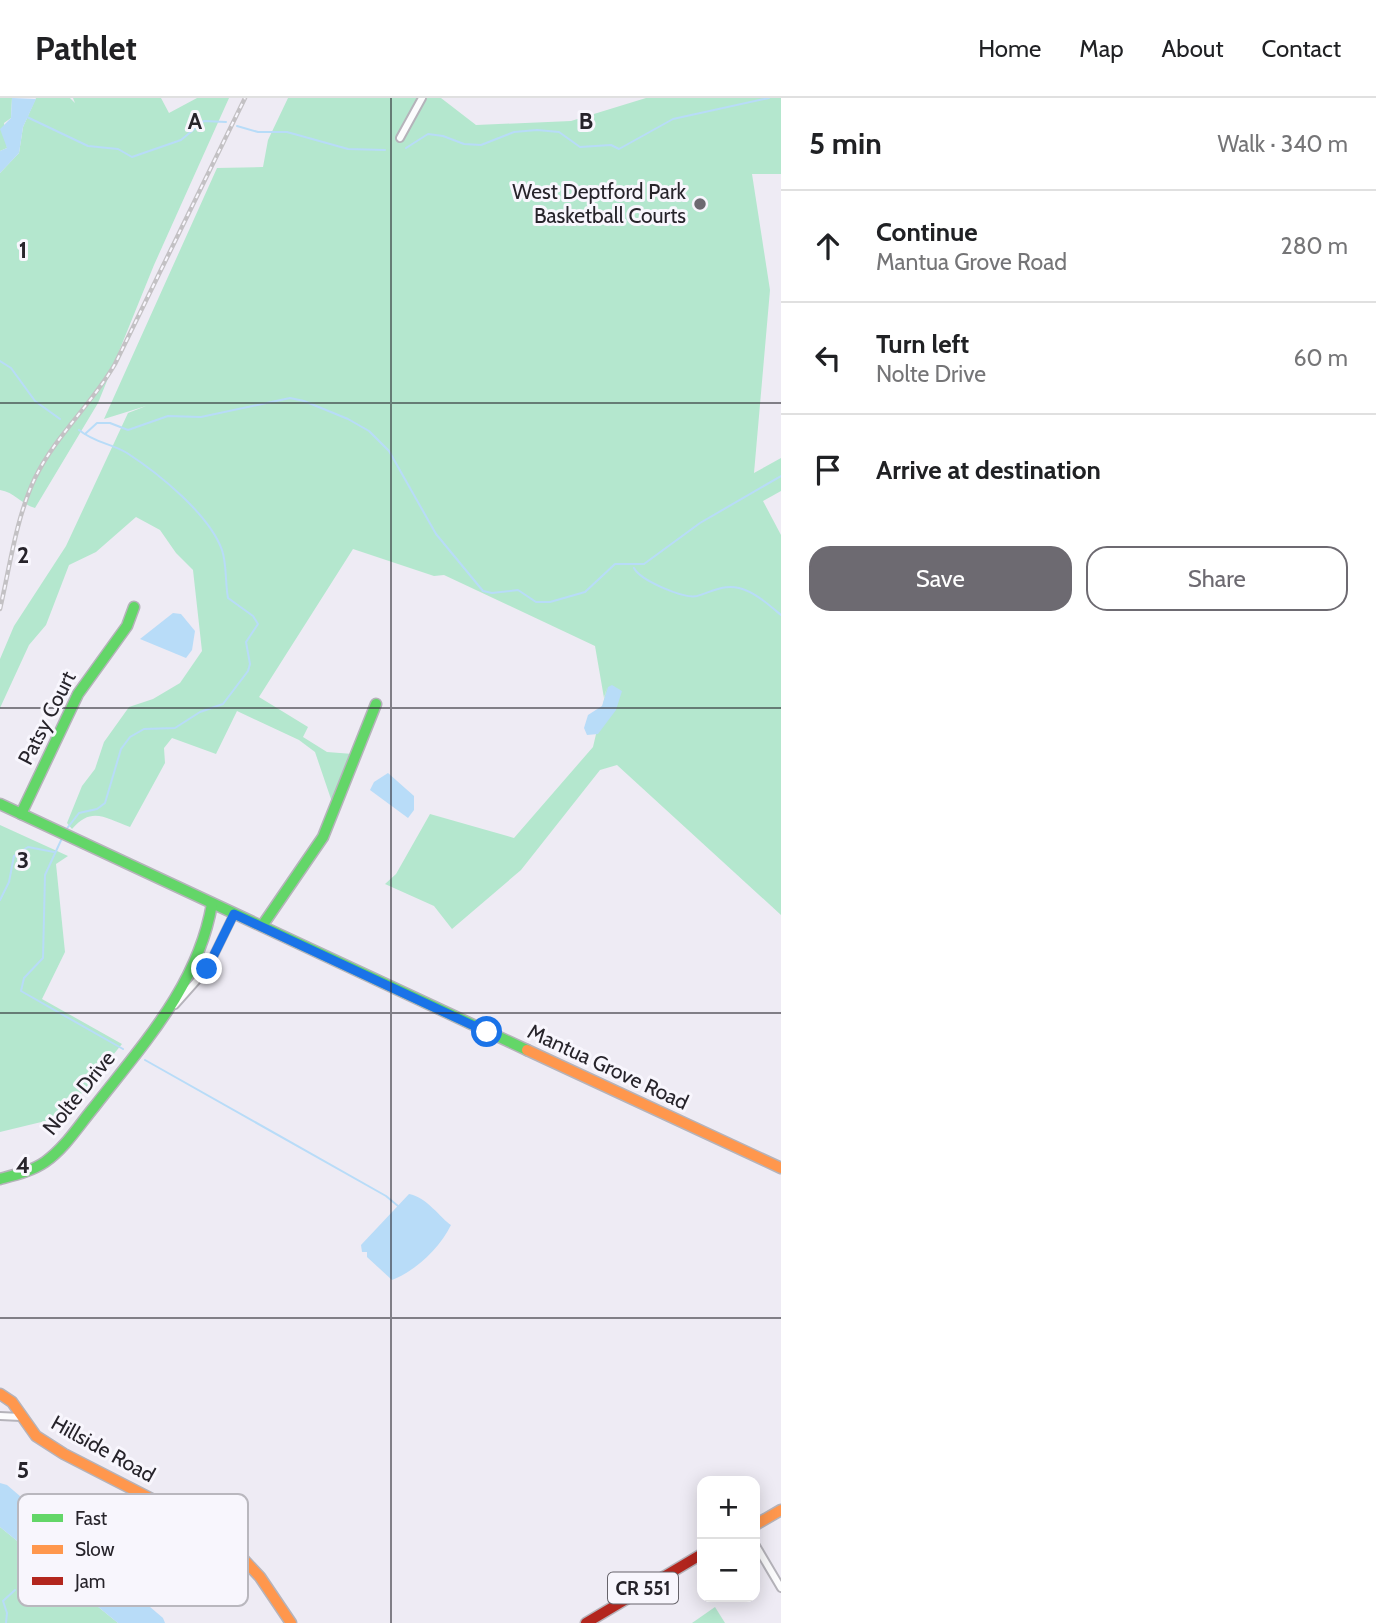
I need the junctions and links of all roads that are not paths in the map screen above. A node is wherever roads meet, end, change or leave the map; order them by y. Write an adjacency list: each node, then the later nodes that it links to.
1 (422, 98): 2 (street)
2 (400, 138)
3 (134, 607): 6 (street, Patsy Court)
4 (376, 704): 9 (street)
5 (0, 804): 6 (street, Mantua Grove Road)
6 (21, 814): 7 (street, Mantua Grove Road)
7 (212, 904): 8 (street, Mantua Grove Road); 10 (street, Nolte Drive)
8 (234, 914): 9 (street, Mantua Grove Road); 10 (street, Nolte Drive)
9 (262, 926): 11 (street, Mantua Grove Road)
10 (171, 1008): 12 (street, Nolte Drive)
11 (781, 1168)
12 (0, 1179)
13 (0, 1394): 15 (street, Hillside Road)
14 (0, 1416): 15 (street, Hillside Road)
15 (21, 1416): 16 (street, Hillside Road)
16 (141, 1494)
17 (781, 1510): 18 (street)
18 (760, 1522)
19 (760, 1552): 22 (street)
20 (697, 1557): 24 (street, CR 551)
21 (248, 1564): 23 (street, Hillside Road)
22 (781, 1588)
23 (291, 1623)
24 (586, 1623)

